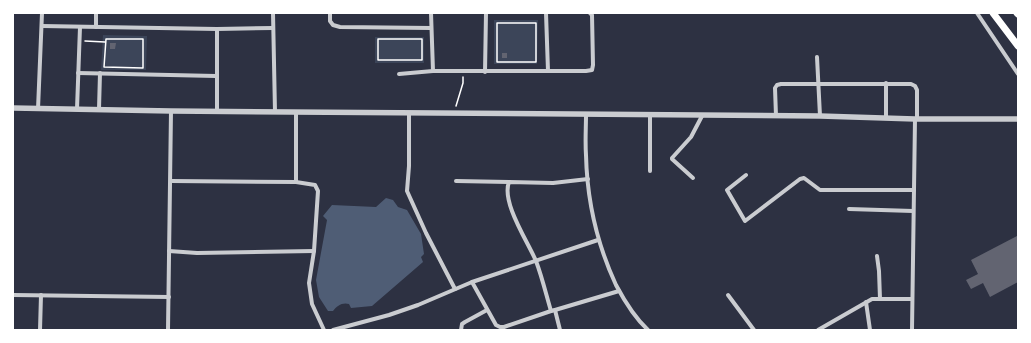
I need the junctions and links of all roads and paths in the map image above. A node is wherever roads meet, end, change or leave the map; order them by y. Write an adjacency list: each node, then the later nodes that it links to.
1 (42, 13): 11 (street)
2 (96, 13): 13 (street)
3 (273, 13): 14 (street)
4 (330, 13): 15 (street)
5 (431, 13): 15 (street)
6 (486, 13): 27 (street)
7 (546, 13): 26 (street)
8 (590, 13): 26 (street)
9 (977, 13): 31 (street)
10 (993, 13): 20 (main road)
11 (42, 26): 12 (street); 36 (street)
12 (80, 27): 13 (street); 18 (street)
13 (96, 27): 16 (street)
14 (272, 28): 16 (street); 41 (street)
15 (431, 28): 24 (street)
16 (217, 29): 32 (street)
17 (378, 39): 17 (path)
18 (79, 41): 19 (path); 28 (street)
19 (105, 42): 19 (path)
20 (1018, 46)
21 (504, 58): 23 (path)
22 (817, 58): 34 (street)
23 (504, 62): 23 (path)
24 (433, 71): 25 (street); 30 (street)
25 (463, 71): 27 (street); 44 (path)
26 (548, 71): 27 (street)
27 (485, 72)
28 (78, 73): 29 (street); 37 (street)
29 (100, 73): 32 (street); 38 (street)
30 (399, 74)
31 (1018, 74)
32 (216, 76): 40 (street)
33 (886, 83): 34 (street); 50 (street); 51 (street)
34 (818, 84): 48 (street); 49 (street)
35 (13, 108): 36 (street)
36 (38, 108): 37 (street)
37 (77, 109): 38 (street)
38 (99, 109): 39 (street)
39 (171, 111): 40 (street); 57 (street)
40 (217, 111): 41 (street)
41 (275, 112): 42 (street)
42 (296, 112): 43 (street); 59 (street)
43 (409, 113): 44 (street); 70 (street)
44 (455, 114): 45 (street)
45 (586, 115): 46 (street); 56 (street)
46 (650, 115): 47 (street); 53 (street)
47 (702, 116): 48 (street); 55 (street)
48 (776, 116): 49 (street)
49 (820, 116): 50 (street)
50 (886, 118): 51 (street)
51 (916, 119): 52 (street); 61 (street)
52 (1018, 119)
53 (650, 171)
54 (746, 175): 61 (street)
55 (693, 178)
56 (588, 179): 60 (street); 64 (street)
57 (170, 181): 59 (street); 65 (street)
58 (456, 181): 60 (street)
59 (296, 182): 66 (street)
60 (509, 182): 68 (street)
61 (914, 190): 63 (street)
62 (849, 209): 63 (street)
63 (913, 211): 77 (street)
64 (598, 240): 68 (street); 71 (street)
65 (169, 251): 66 (street); 75 (street)
66 (314, 251): 83 (street)
67 (877, 256): 76 (street)
68 (535, 260): 69 (street); 80 (street)
69 (472, 282): 70 (street); 79 (street)
70 (455, 289): 84 (street)
71 (620, 291): 80 (street); 87 (street)
72 (13, 295): 73 (street)
73 (41, 295): 75 (street); 81 (street)
74 (728, 295): 88 (street)
75 (169, 297): 82 (street)
76 (880, 298): 77 (street); 78 (street)
77 (912, 299): 91 (street)
78 (866, 302): 89 (street); 90 (street)
79 (487, 310): 80 (street); 85 (street)
80 (553, 310): 86 (street)
81 (40, 330)
82 (168, 330)
83 (324, 330)
84 (334, 330)
85 (461, 330)
86 (560, 330)
87 (648, 330)
88 (754, 330)
89 (818, 330)
90 (870, 330)
91 (912, 330)

